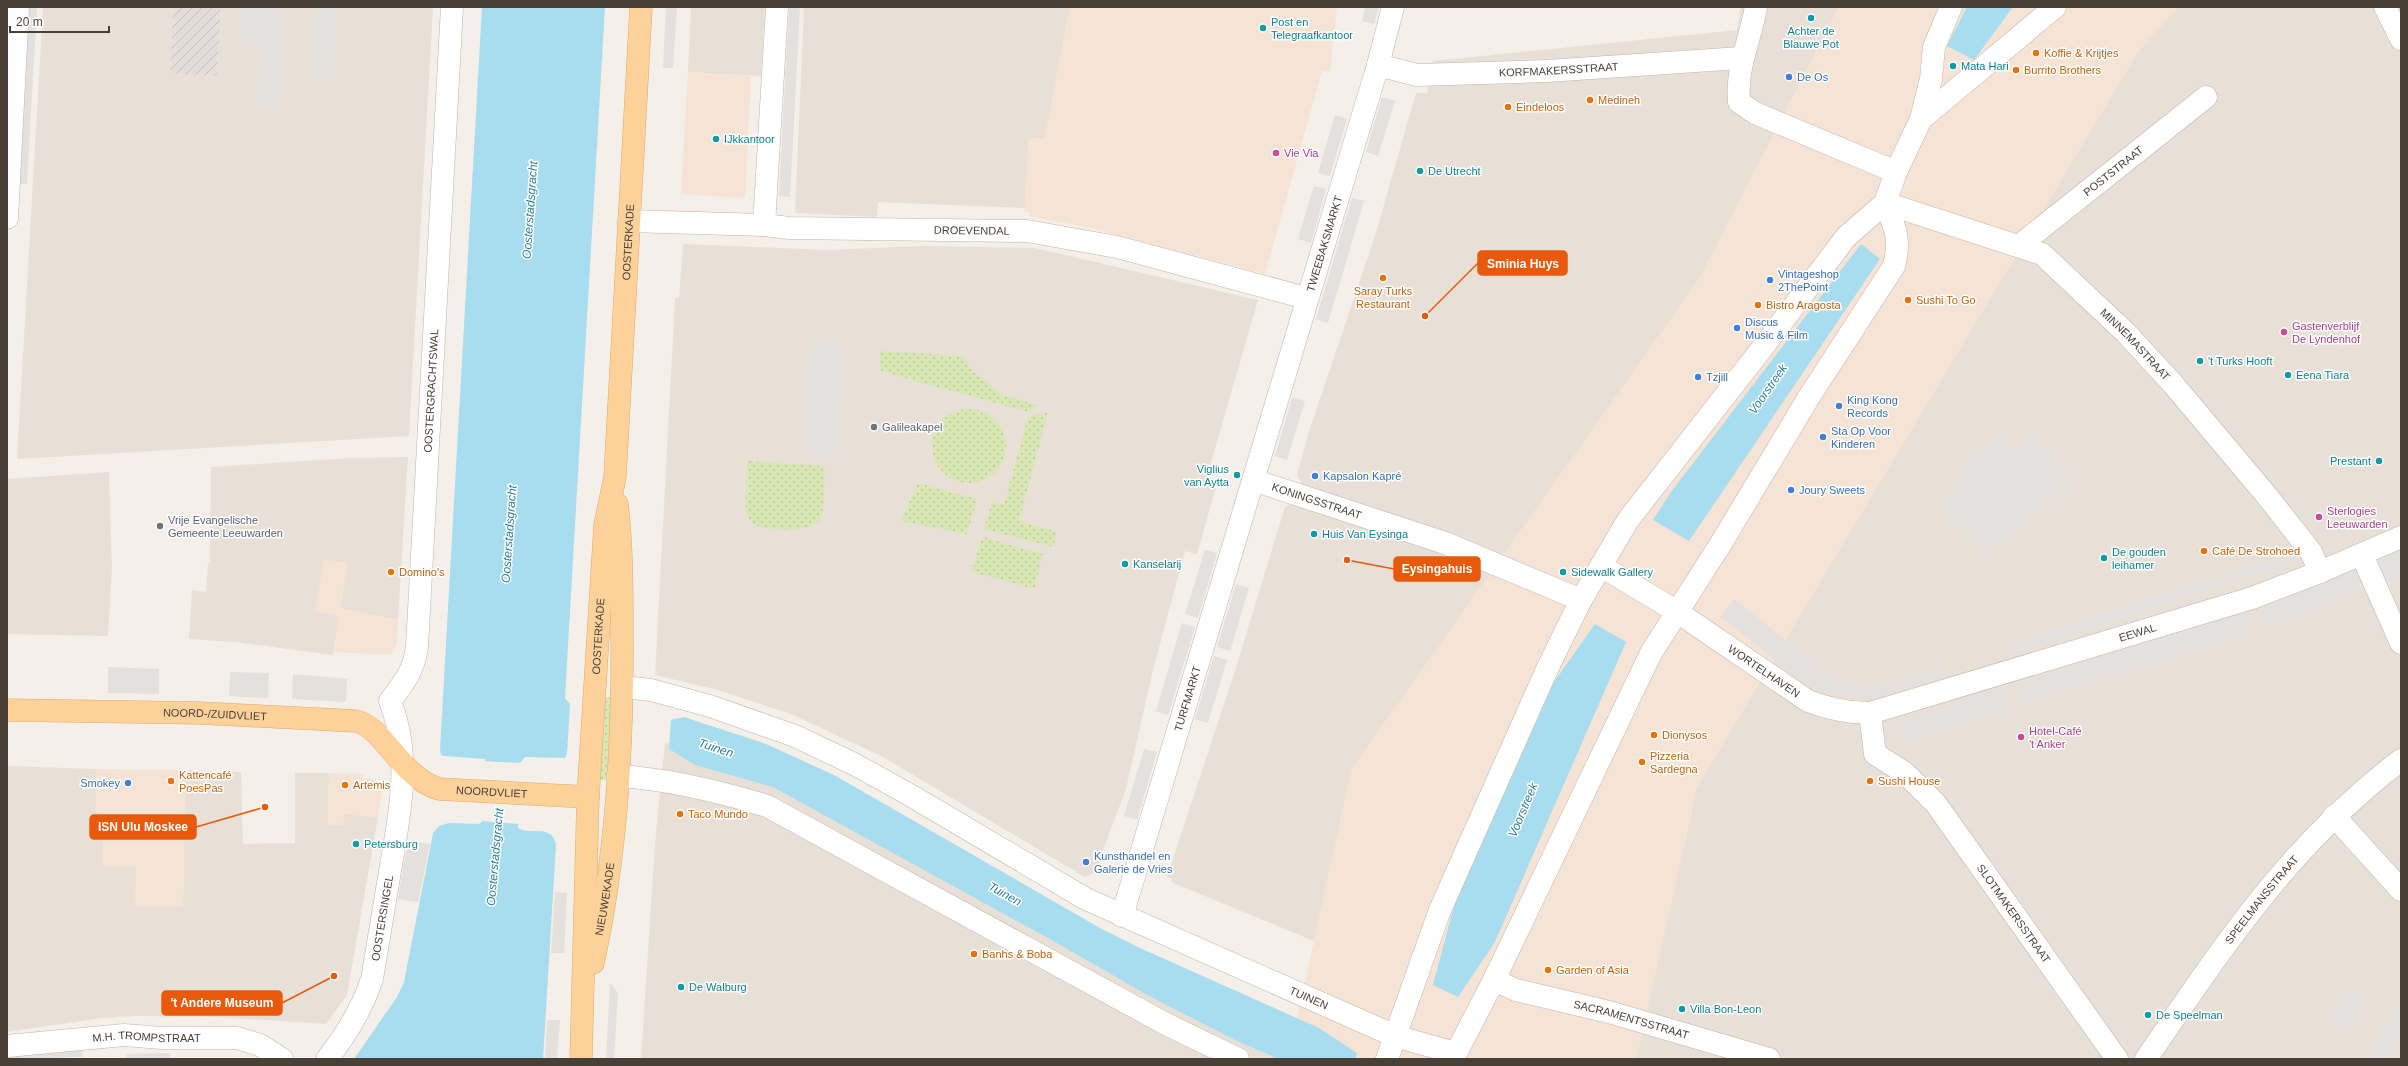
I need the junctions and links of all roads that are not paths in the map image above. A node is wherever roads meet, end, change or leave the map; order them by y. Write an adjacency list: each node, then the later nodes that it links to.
1 (18, 7): 17 (street)
2 (452, 7): 35 (street, OOSTERGRACHTSWAL)
3 (641, 7): 18 (main road, OOSTERKADE)
4 (777, 7): 19 (street)
5 (1392, 7): 12 (street, TWEEBAKSMARKT)
6 (1756, 7): 11 (street)
7 (1951, 7): 14 (street)
8 (2054, 7): 14 (street)
9 (2385, 7): 10 (street)
10 (2401, 39)
11 (1741, 58): 12 (street, KORFMAKERSSTRAAT); 15 (street)
12 (1378, 64): 21 (street, TWEEBAKSMARKT)
13 (2206, 97): 20 (street, POSTSTRAAT)
14 (1921, 119): 15 (street)
15 (1896, 172): 16 (street)
16 (1885, 203): 20 (street, MINNEMASTRAAT); 26 (street); 29 (street)
17 (7, 218)
18 (629, 221): 19 (street, DROEVENDAL); 22 (main road, OOSTERKADE)
19 (764, 225): 21 (street, DROEVENDAL)
20 (2020, 245): 27 (street, MINNEMASTRAAT)
21 (1306, 298): 23 (street, TWEEBAKSMARKT)
22 (615, 477): 31 (main road, OOSTERKADE); 37 (main road, OOSTERKADE)
23 (1253, 480): 28 (street, KONINGSSTRAAT); 41 (street, TURFMARKT)
24 (2401, 538): 25 (street, EEWAL)
25 (2362, 555): 27 (street, EEWAL); 30 (street)
26 (1601, 566): 28 (street); 29 (street, WORTELHAVEN)
27 (2320, 572): 33 (street, EEWAL)
28 (1581, 600): 44 (street)
29 (1676, 611): 33 (street, WORTELHAVEN); 42 (street)
30 (2401, 643)
31 (623, 687): 36 (main road, OOSTERKADE); 41 (street, TUINEN)
32 (7, 710): 35 (main road, NOORD-/ZUIDVLIET)
33 (1870, 713): 53 (street, SLOTMAKERSSTRAAT)
34 (2401, 760): 39 (street, SPEELMANSSTRAAT)
35 (403, 765): 37 (main road, NOORDVLIET); 48 (street, OOSTERSINGEL)
36 (618, 776): 38 (main road, OOSTERKADE); 50 (street)
37 (588, 797): 43 (main road, NIEUWEKADE)
38 (617, 798): 43 (main road, NIEUWEKADE)
39 (2334, 816): 40 (street); 54 (street, SPEELMANSSTRAAT)
40 (2401, 890)
41 (1122, 916): 44 (street, TUINEN)
42 (1494, 980): 46 (street); 52 (street, SACRAMENTSSTRAAT)
43 (584, 1000): 49 (main road, NIEUWEKADE)
44 (1395, 1036): 46 (street, TUINEN); 51 (street)
45 (7, 1046): 47 (street, M.H. TROMPSTRAAT)
46 (1454, 1056)
47 (282, 1059)
48 (327, 1059)
49 (581, 1059)
50 (1238, 1059)
51 (1386, 1059)
52 (1769, 1059)
53 (2117, 1059)
54 (2146, 1059)

